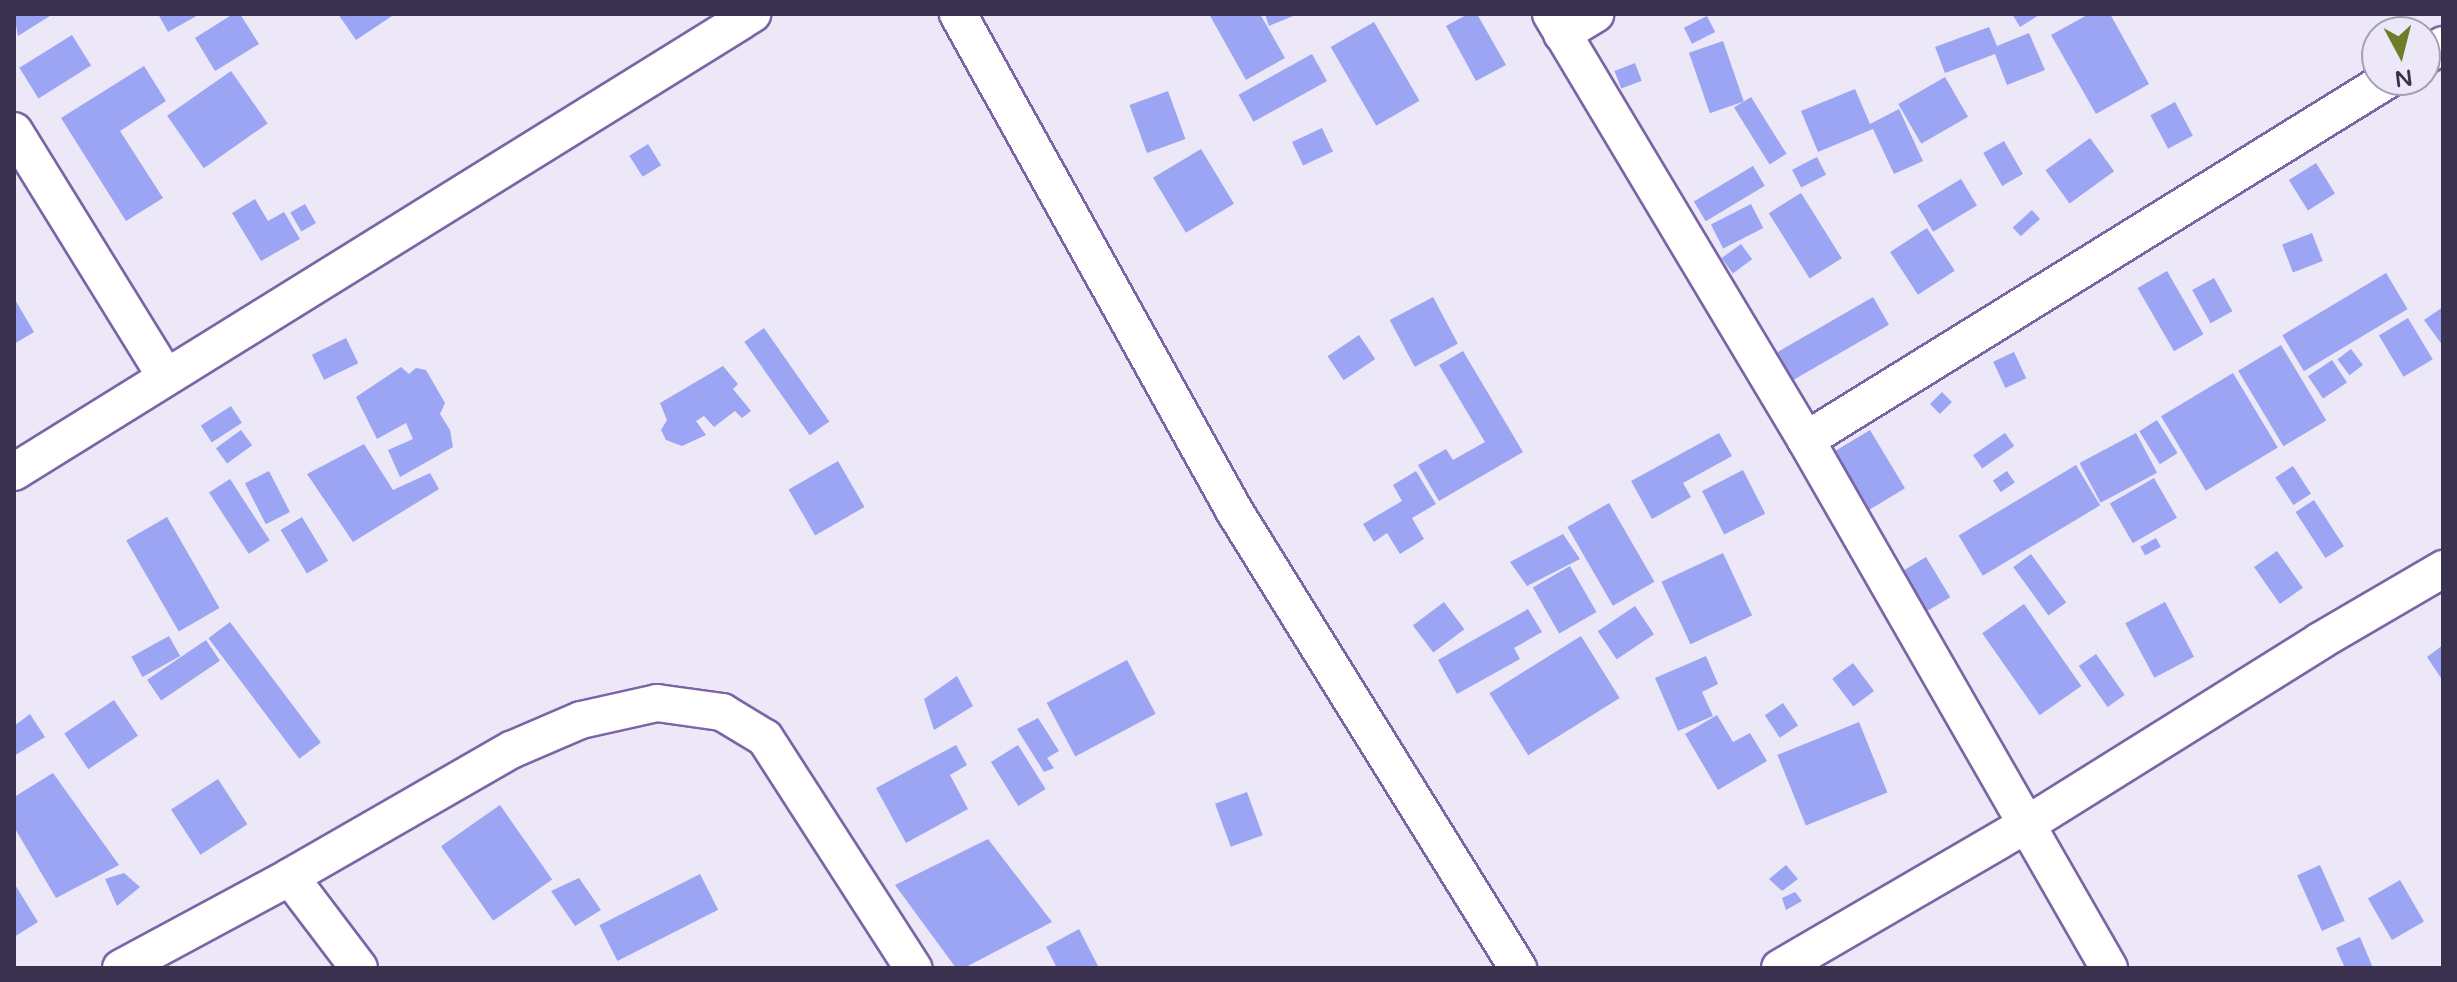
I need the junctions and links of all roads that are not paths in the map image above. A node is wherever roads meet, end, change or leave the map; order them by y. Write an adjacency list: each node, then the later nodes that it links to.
1 (752, 14): 7 (street)
2 (958, 14): 16 (street)
3 (1595, 14): 4 (street)
4 (1557, 24): 8 (street)
5 (2361, 96): 8 (street)
6 (14, 131): 7 (street)
7 (166, 377): 9 (street)
8 (1806, 440): 11 (street)
9 (14, 472)
10 (2443, 569): 11 (street)
11 (2026, 825): 17 (street); 18 (street)
12 (290, 877): 13 (street); 14 (street); 15 (street)
13 (121, 968)
14 (359, 968)
15 (913, 968)
16 (1518, 968)
17 (1780, 968)
18 (2109, 968)

